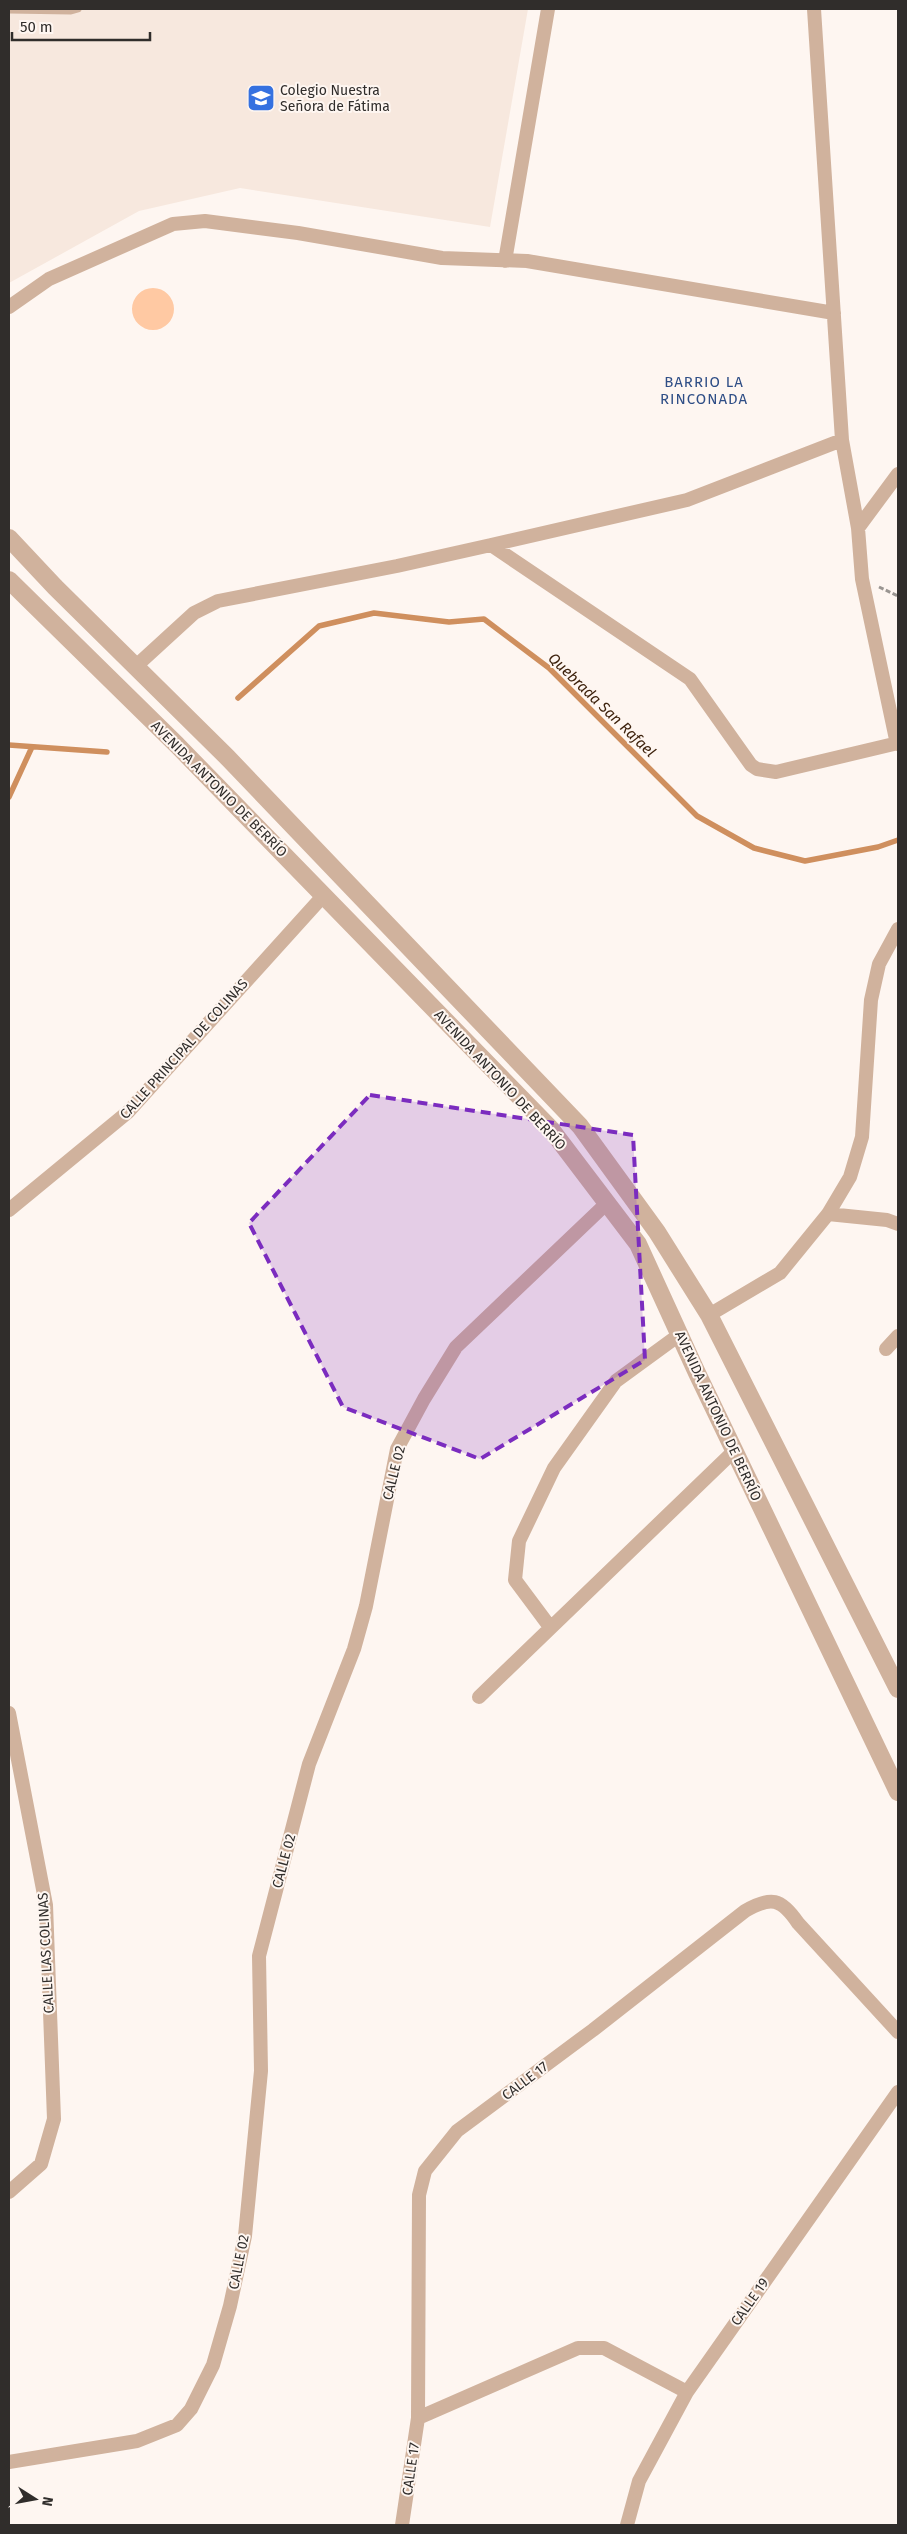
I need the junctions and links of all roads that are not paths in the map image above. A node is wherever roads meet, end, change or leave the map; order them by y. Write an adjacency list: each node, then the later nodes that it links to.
1 (78, 9): 5 (lane)
2 (548, 9): 6 (street)
3 (814, 9): 8 (street)
4 (9, 10): 5 (lane)
5 (33, 10)
6 (505, 261): 7 (street); 8 (street)
7 (9, 307)
8 (834, 312): 9 (street)
9 (842, 440): 11 (street); 13 (street)
10 (898, 474): 11 (street)
11 (858, 528): 16 (street)
12 (9, 538): 15 (street, AVENIDA ANTONIO DE BERRÍO)
13 (491, 544): 15 (street); 16 (street)
14 (9, 580): 17 (street, AVENIDA ANTONIO DE BERRÍO)
15 (135, 667): 23 (street, AVENIDA ANTONIO DE BERRÍO)
16 (898, 744)
17 (324, 895): 19 (street, AVENIDA ANTONIO DE BERRÍO); 20 (street, CALLE PRINCIPAL DE COLINAS)
18 (898, 929): 21 (street)
19 (607, 1203): 24 (street, AVENIDA ANTONIO DE BERRÍO); 38 (street, CALLE 02)
20 (9, 1210)
21 (828, 1214): 22 (street); 23 (street)
22 (898, 1224)
23 (709, 1314): 29 (street, AVENIDA ANTONIO DE BERRÍO)
24 (679, 1335): 27 (street, AVENIDA ANTONIO DE BERRÍO); 28 (street)
25 (898, 1336): 26 (street)
26 (886, 1348)
27 (734, 1451): 28 (street); 32 (street, AVENIDA ANTONIO DE BERRÍO)
28 (550, 1627): 30 (street)
29 (898, 1689)
30 (479, 1697)
31 (9, 1713): 35 (street, CALLE LAS COLINAS)
32 (898, 1792)
33 (898, 2032): 37 (street, CALLE 17)
34 (898, 2092): 36 (street, CALLE 19)
35 (9, 2192)
36 (688, 2392): 37 (street); 40 (street, CALLE 19)
37 (418, 2418): 39 (street, CALLE 17)
38 (9, 2462)
39 (402, 2525)
40 (627, 2525)

